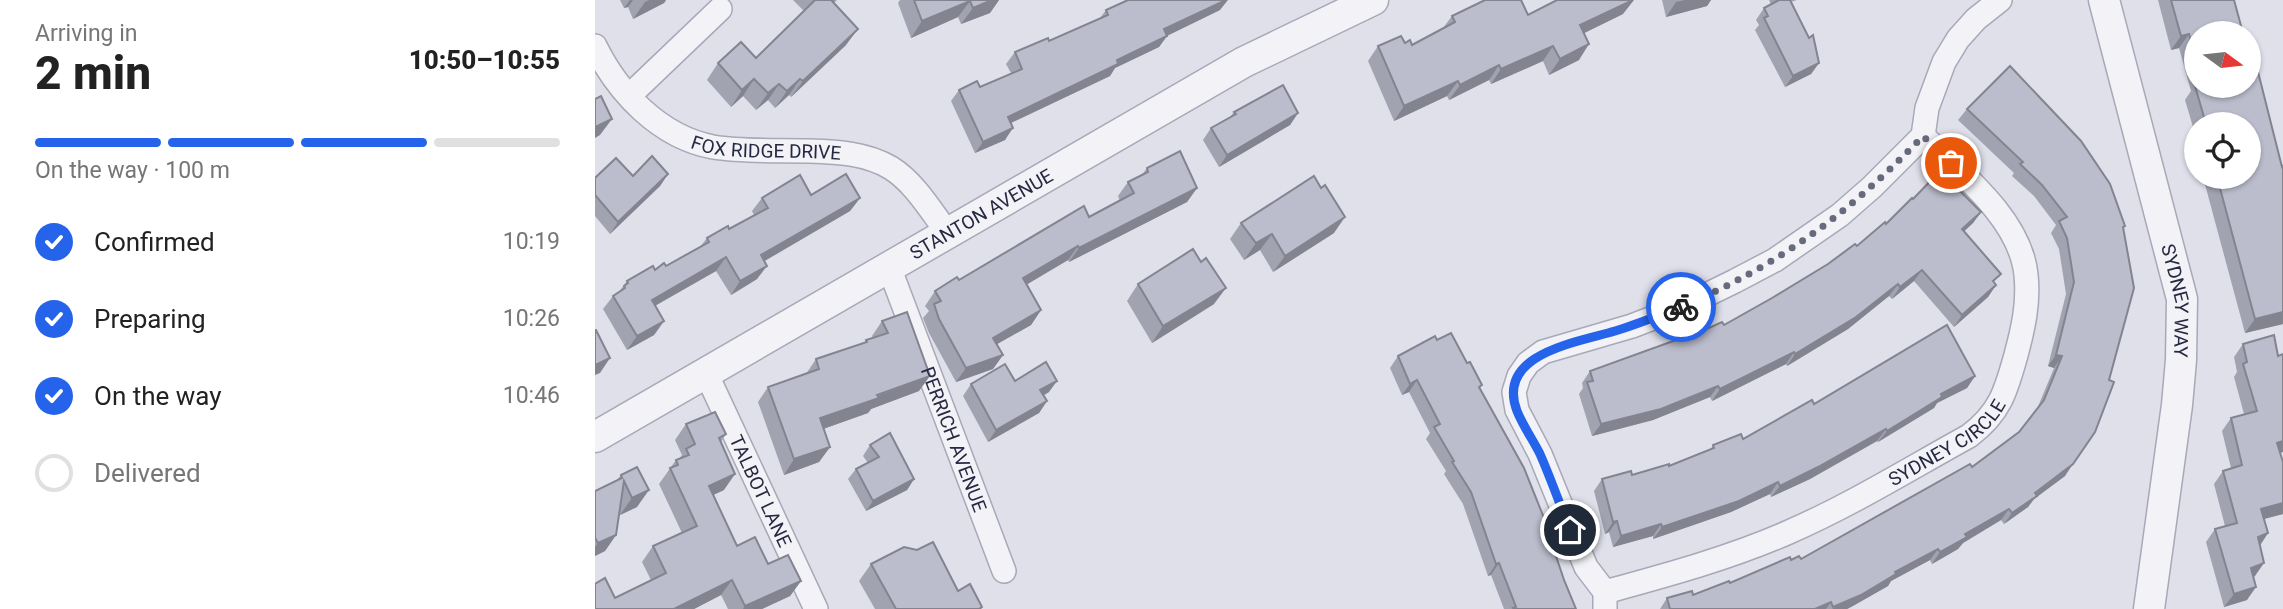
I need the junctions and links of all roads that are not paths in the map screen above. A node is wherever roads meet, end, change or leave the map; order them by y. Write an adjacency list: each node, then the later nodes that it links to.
1 (1373, 0): 8 (street, STANTON AVENUE)
2 (2000, 0): 7 (street)
3 (2104, 0): 15 (street, SYDNEY WAY)
4 (720, 9): 6 (street)
5 (595, 47): 6 (street, FOX RIDGE DRIVE)
6 (629, 96): 8 (street, FOX RIDGE DRIVE)
7 (1923, 136): 13 (street, SYDNEY CIRCLE); 13 (street, SYDNEY CIRCLE)
8 (947, 232): 9 (street, STANTON AVENUE)
9 (889, 268): 10 (street, STANTON AVENUE); 12 (street, PERRICH AVENUE)
10 (706, 373): 11 (street, STANTON AVENUE); 14 (street, TALBOT LANE)
11 (595, 437)
12 (1004, 571)
13 (1605, 601)
14 (816, 609)
15 (2149, 609)

